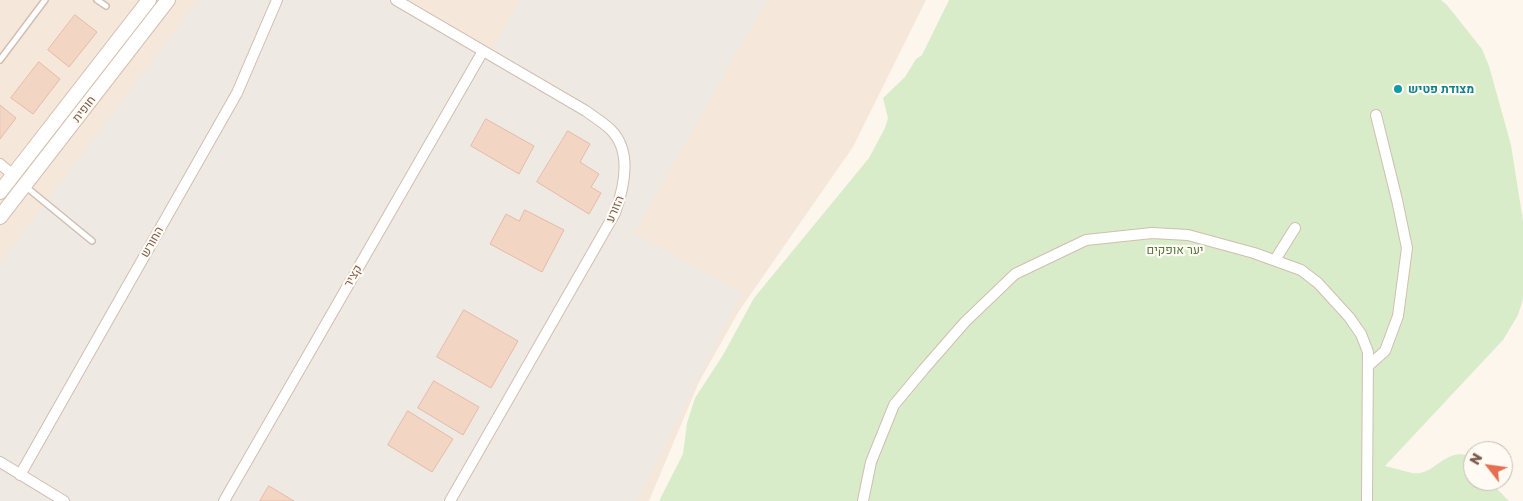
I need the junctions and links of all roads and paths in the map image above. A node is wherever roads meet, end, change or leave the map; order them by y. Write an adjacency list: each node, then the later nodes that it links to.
1 (45, 0): 9 (lane)
2 (97, 0): 7 (lane)
3 (149, 0): 12 (main road, חופית)
4 (168, 0): 13 (main road, חופית)
5 (396, 0): 8 (street, הזורע)
6 (276, 2): 21 (street, החורש)
7 (106, 6)
8 (483, 51): 23 (street, קציר); 24 (street, הזורע)
9 (0, 60)
10 (1376, 115): 19 (street)
11 (0, 164): 12 (street)
12 (14, 175): 14 (main road, חופית)
13 (24, 186): 15 (main road, חופית); 17 (lane)
14 (0, 192)
15 (0, 217)
16 (1295, 228): 18 (street)
17 (92, 241)
18 (1275, 260): 19 (street); 25 (street)
19 (1368, 366): 26 (street)
20 (0, 462): 21 (street)
21 (20, 475): 22 (street)
22 (64, 501)
23 (224, 501)
24 (450, 501)
25 (863, 501)
26 (1367, 501)

